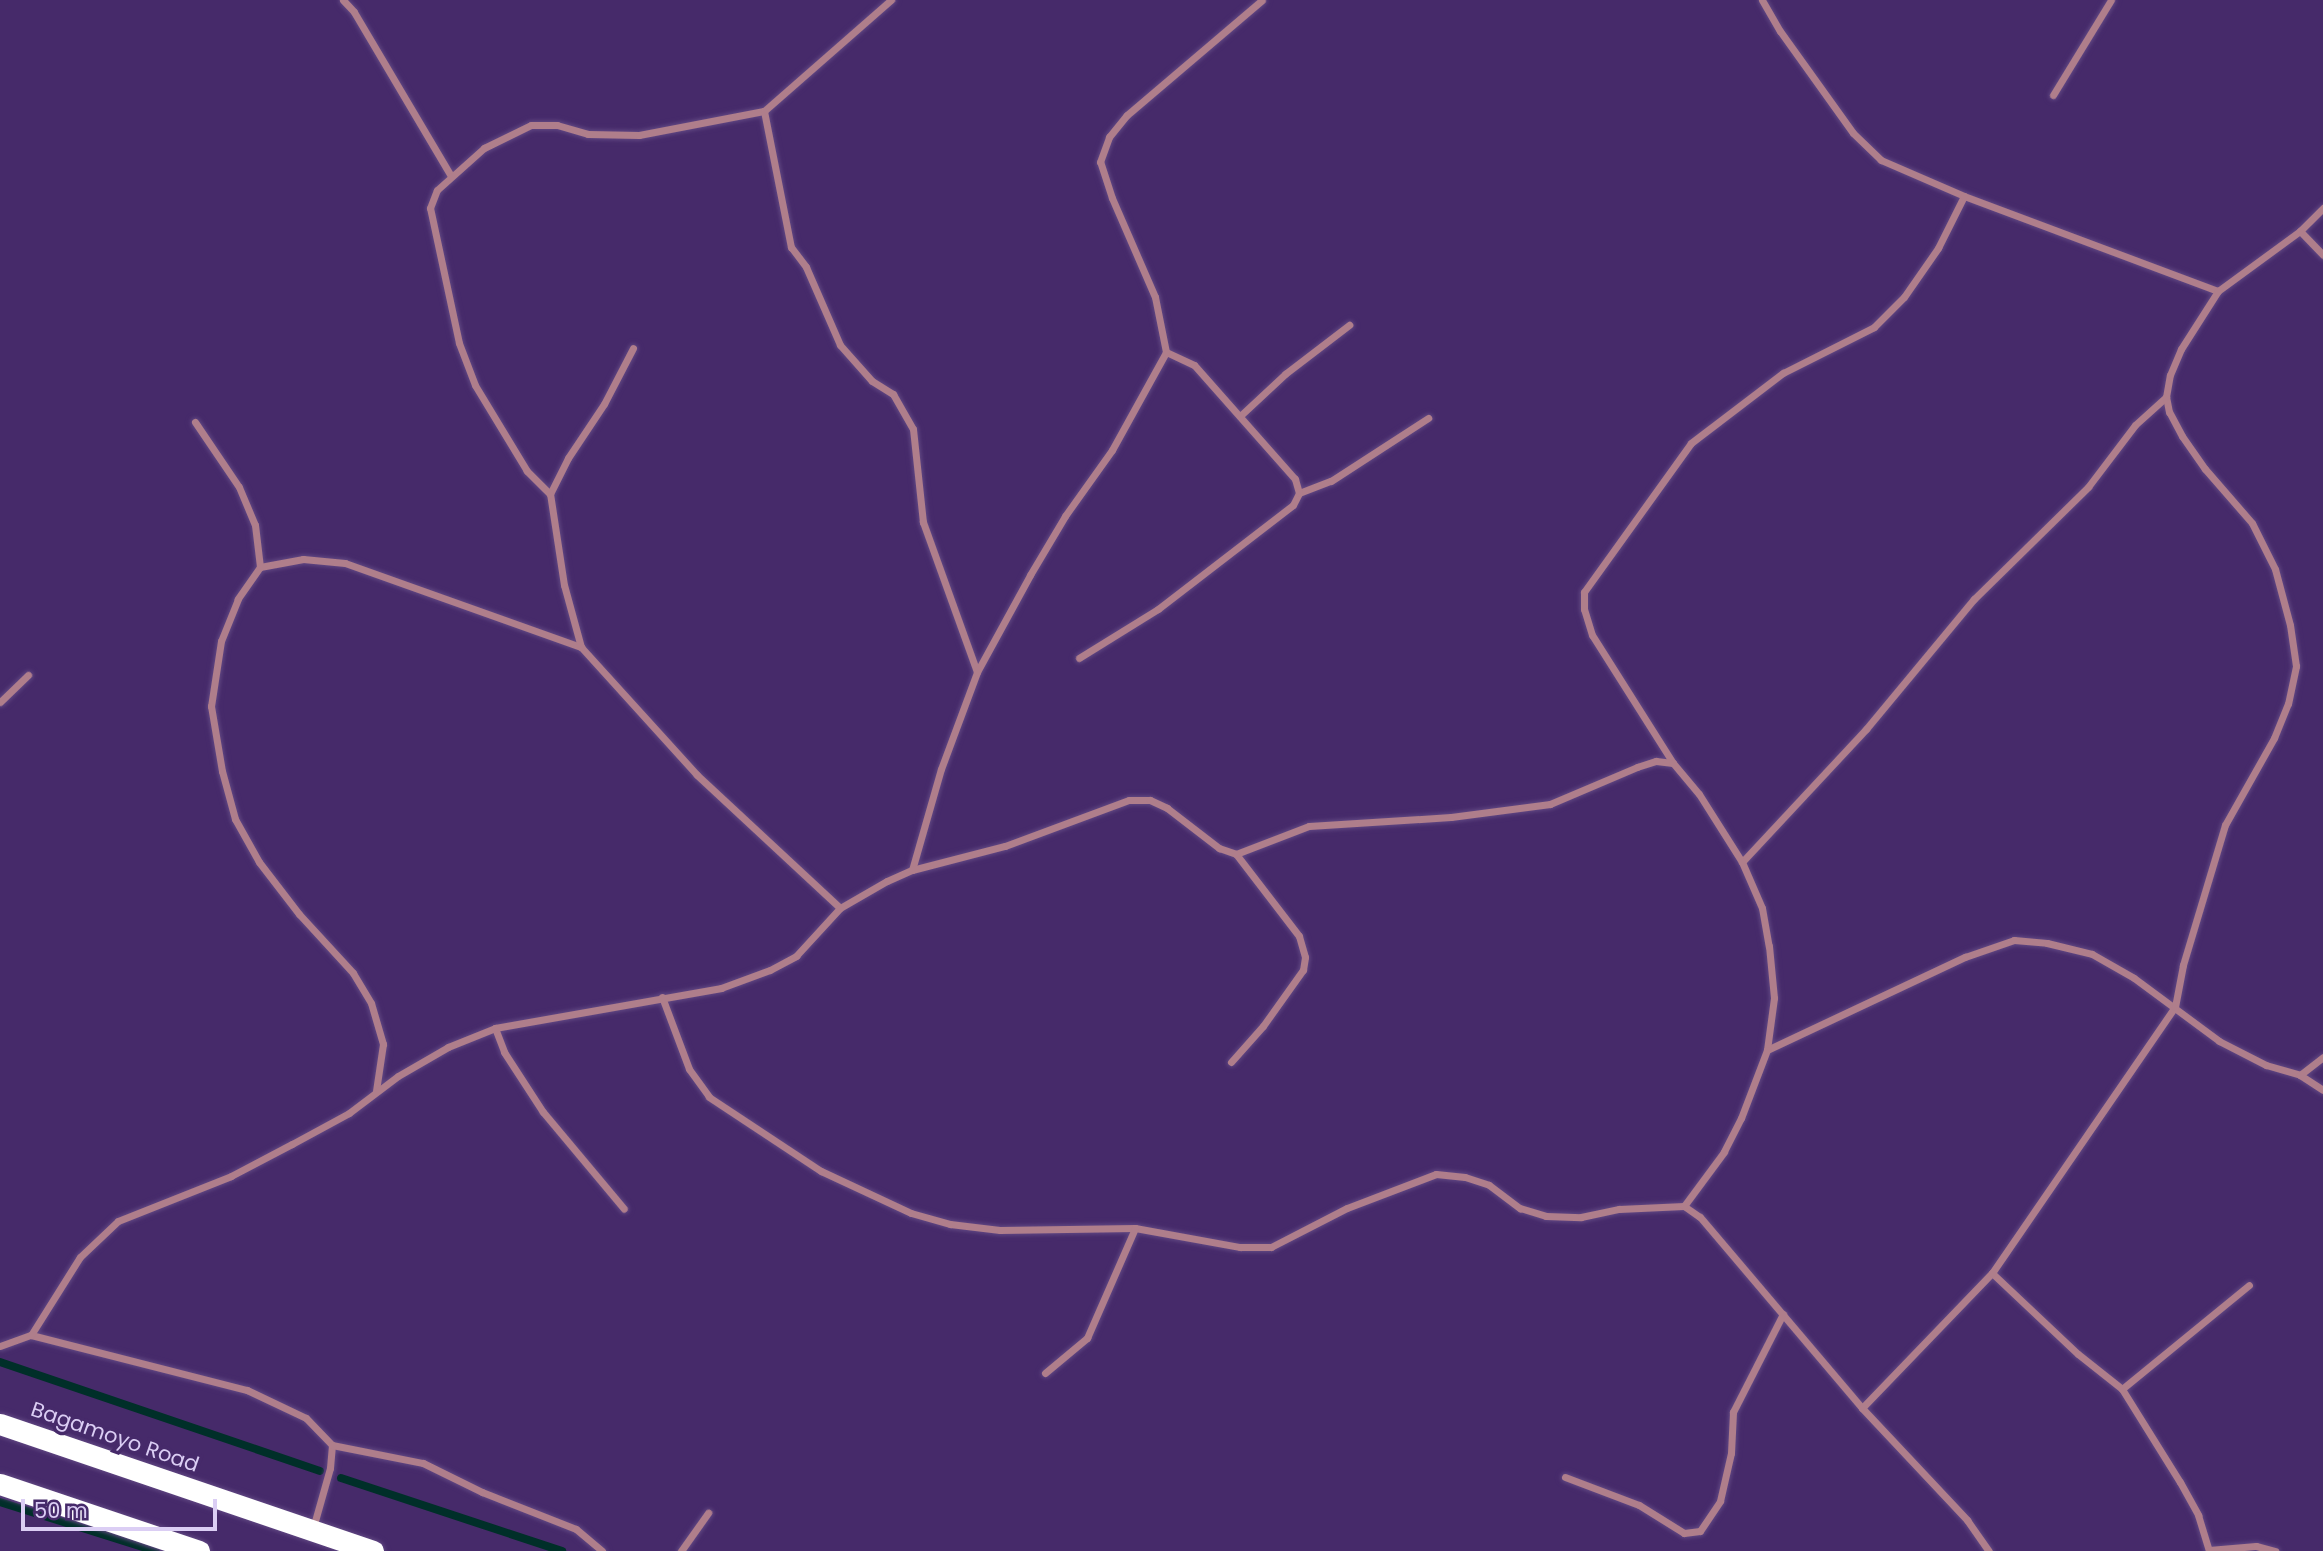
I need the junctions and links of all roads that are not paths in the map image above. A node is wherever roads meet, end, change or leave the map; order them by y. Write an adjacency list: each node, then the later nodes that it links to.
1 (343, 0): 8 (street)
2 (891, 0): 7 (street)
3 (1262, 0): 16 (street)
4 (1762, 0): 9 (street)
5 (2111, 0): 6 (street)
6 (2053, 94)
7 (764, 111): 8 (street); 26 (street)
8 (451, 176): 22 (street)
9 (1964, 196): 13 (street); 29 (street)
10 (2323, 208): 11 (street)
11 (2300, 231): 12 (street); 13 (street)
12 (2323, 256)
13 (2218, 291): 17 (street)
14 (1349, 325): 18 (street)
15 (633, 348): 22 (street)
16 (1166, 352): 18 (street); 26 (street)
17 (2166, 397): 31 (street); 35 (street)
18 (1240, 416): 21 (street)
19 (1428, 418): 21 (street)
20 (195, 422): 23 (street)
21 (1299, 492): 25 (street)
22 (550, 494): 24 (street)
23 (260, 567): 24 (street); 42 (street)
24 (581, 647): 33 (street)
25 (1079, 658)
26 (977, 672): 32 (street)
27 (28, 675): 28 (street)
28 (0, 702)
29 (1673, 763): 30 (street); 31 (street)
30 (1236, 854): 32 (street); 39 (street)
31 (1742, 862): 37 (street)
32 (912, 870): 33 (street)
33 (840, 908): 34 (street)
34 (662, 997): 36 (street); 45 (street)
35 (2175, 1007): 37 (street); 40 (street); 46 (street)
36 (495, 1028): 42 (street); 44 (street)
37 (1767, 1050): 43 (street)
38 (2323, 1057): 40 (street)
39 (1231, 1062)
40 (2300, 1075): 41 (street)
41 (2323, 1090)
42 (376, 1092): 49 (street)
43 (1684, 1206): 45 (street); 48 (street)
44 (624, 1209)
45 (1135, 1228): 51 (street)
46 (1992, 1273): 52 (street); 53 (street)
47 (2249, 1285): 52 (street)
48 (1783, 1314): 53 (street); 56 (street)
49 (31, 1335): 50 (street); 55 (street)
50 (0, 1346)
51 (1045, 1373)
52 (2122, 1389): 60 (street)
53 (1862, 1408): 65 (street)
54 (0, 1424): 59 (highway, Bagamoyo Road)
55 (332, 1446): 59 (street); 63 (street)
56 (1565, 1477)
57 (0, 1484): 61 (highway)
58 (708, 1513): 64 (street)
59 (312, 1530): 62 (highway, Bagamoyo Road)
60 (2209, 1550): 66 (street)
61 (199, 1551)
62 (373, 1551)
63 (602, 1551)
64 (681, 1551)
65 (1989, 1551)
66 (2275, 1551)

